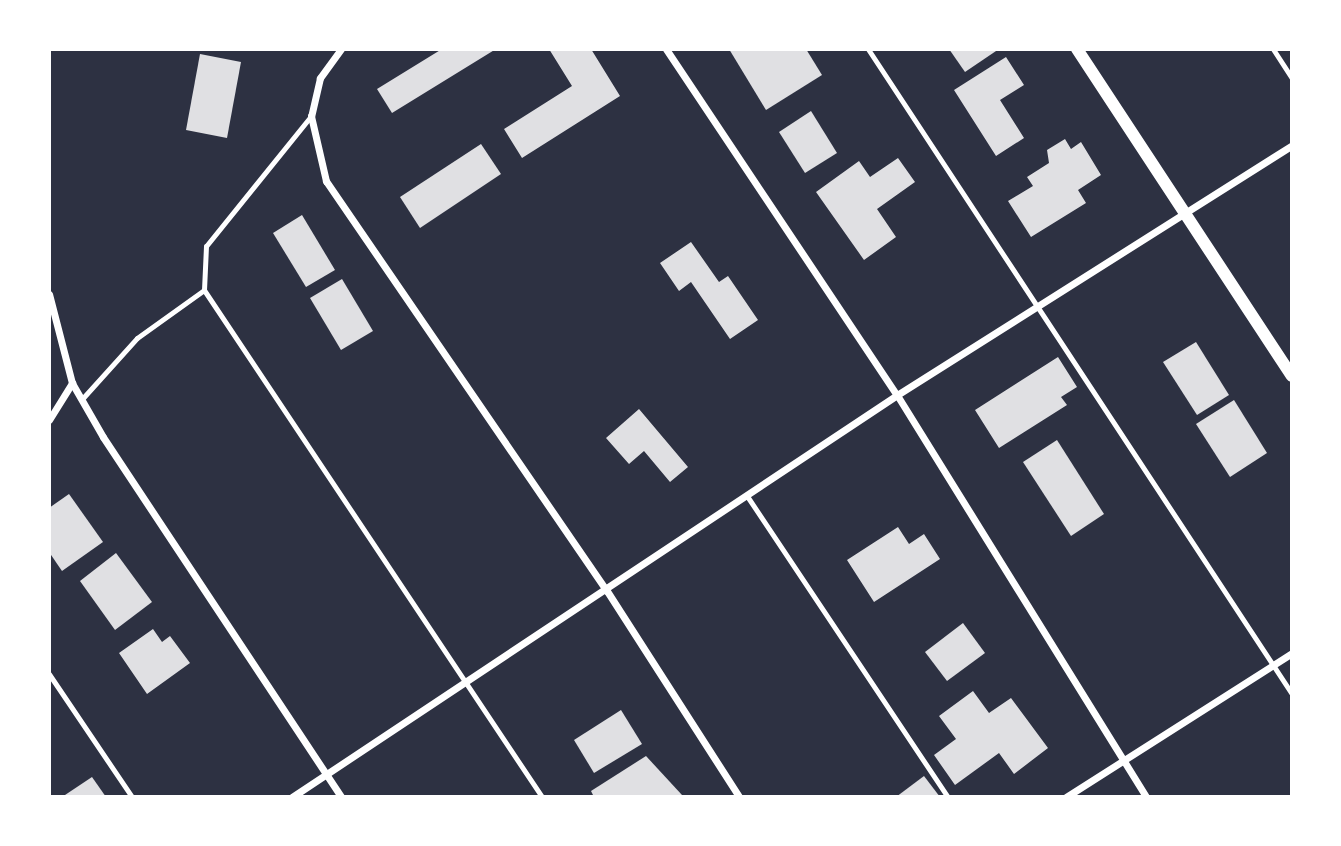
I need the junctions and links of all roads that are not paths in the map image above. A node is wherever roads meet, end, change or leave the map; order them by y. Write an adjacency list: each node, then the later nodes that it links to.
1 (341, 49): 7 (street)
2 (666, 49): 15 (street)
3 (868, 49): 12 (lane)
4 (1077, 49): 9 (street)
5 (1273, 49): 6 (lane)
6 (1292, 78)
7 (311, 116): 10 (lane); 19 (street)
8 (1292, 145): 9 (street)
9 (1189, 213): 12 (street); 13 (street)
10 (204, 290): 16 (lane); 23 (lane)
11 (49, 294): 14 (street)
12 (1041, 307): 15 (street); 21 (lane)
13 (1292, 376)
14 (72, 383): 16 (street); 17 (street)
15 (897, 395): 18 (street); 25 (street)
16 (82, 399): 26 (street)
17 (49, 420)
18 (747, 496): 19 (street); 32 (lane)
19 (607, 591): 23 (street); 31 (street)
20 (1292, 653): 21 (street)
21 (1273, 665): 24 (lane); 25 (street)
22 (49, 674): 27 (lane)
23 (467, 680): 26 (street); 30 (lane)
24 (1292, 694)
25 (1122, 760): 33 (street); 34 (street)
26 (327, 776): 28 (street); 29 (street)
27 (132, 797)
28 (292, 797)
29 (341, 797)
30 (542, 797)
31 (739, 797)
32 (948, 797)
33 (1066, 797)
34 (1146, 797)

